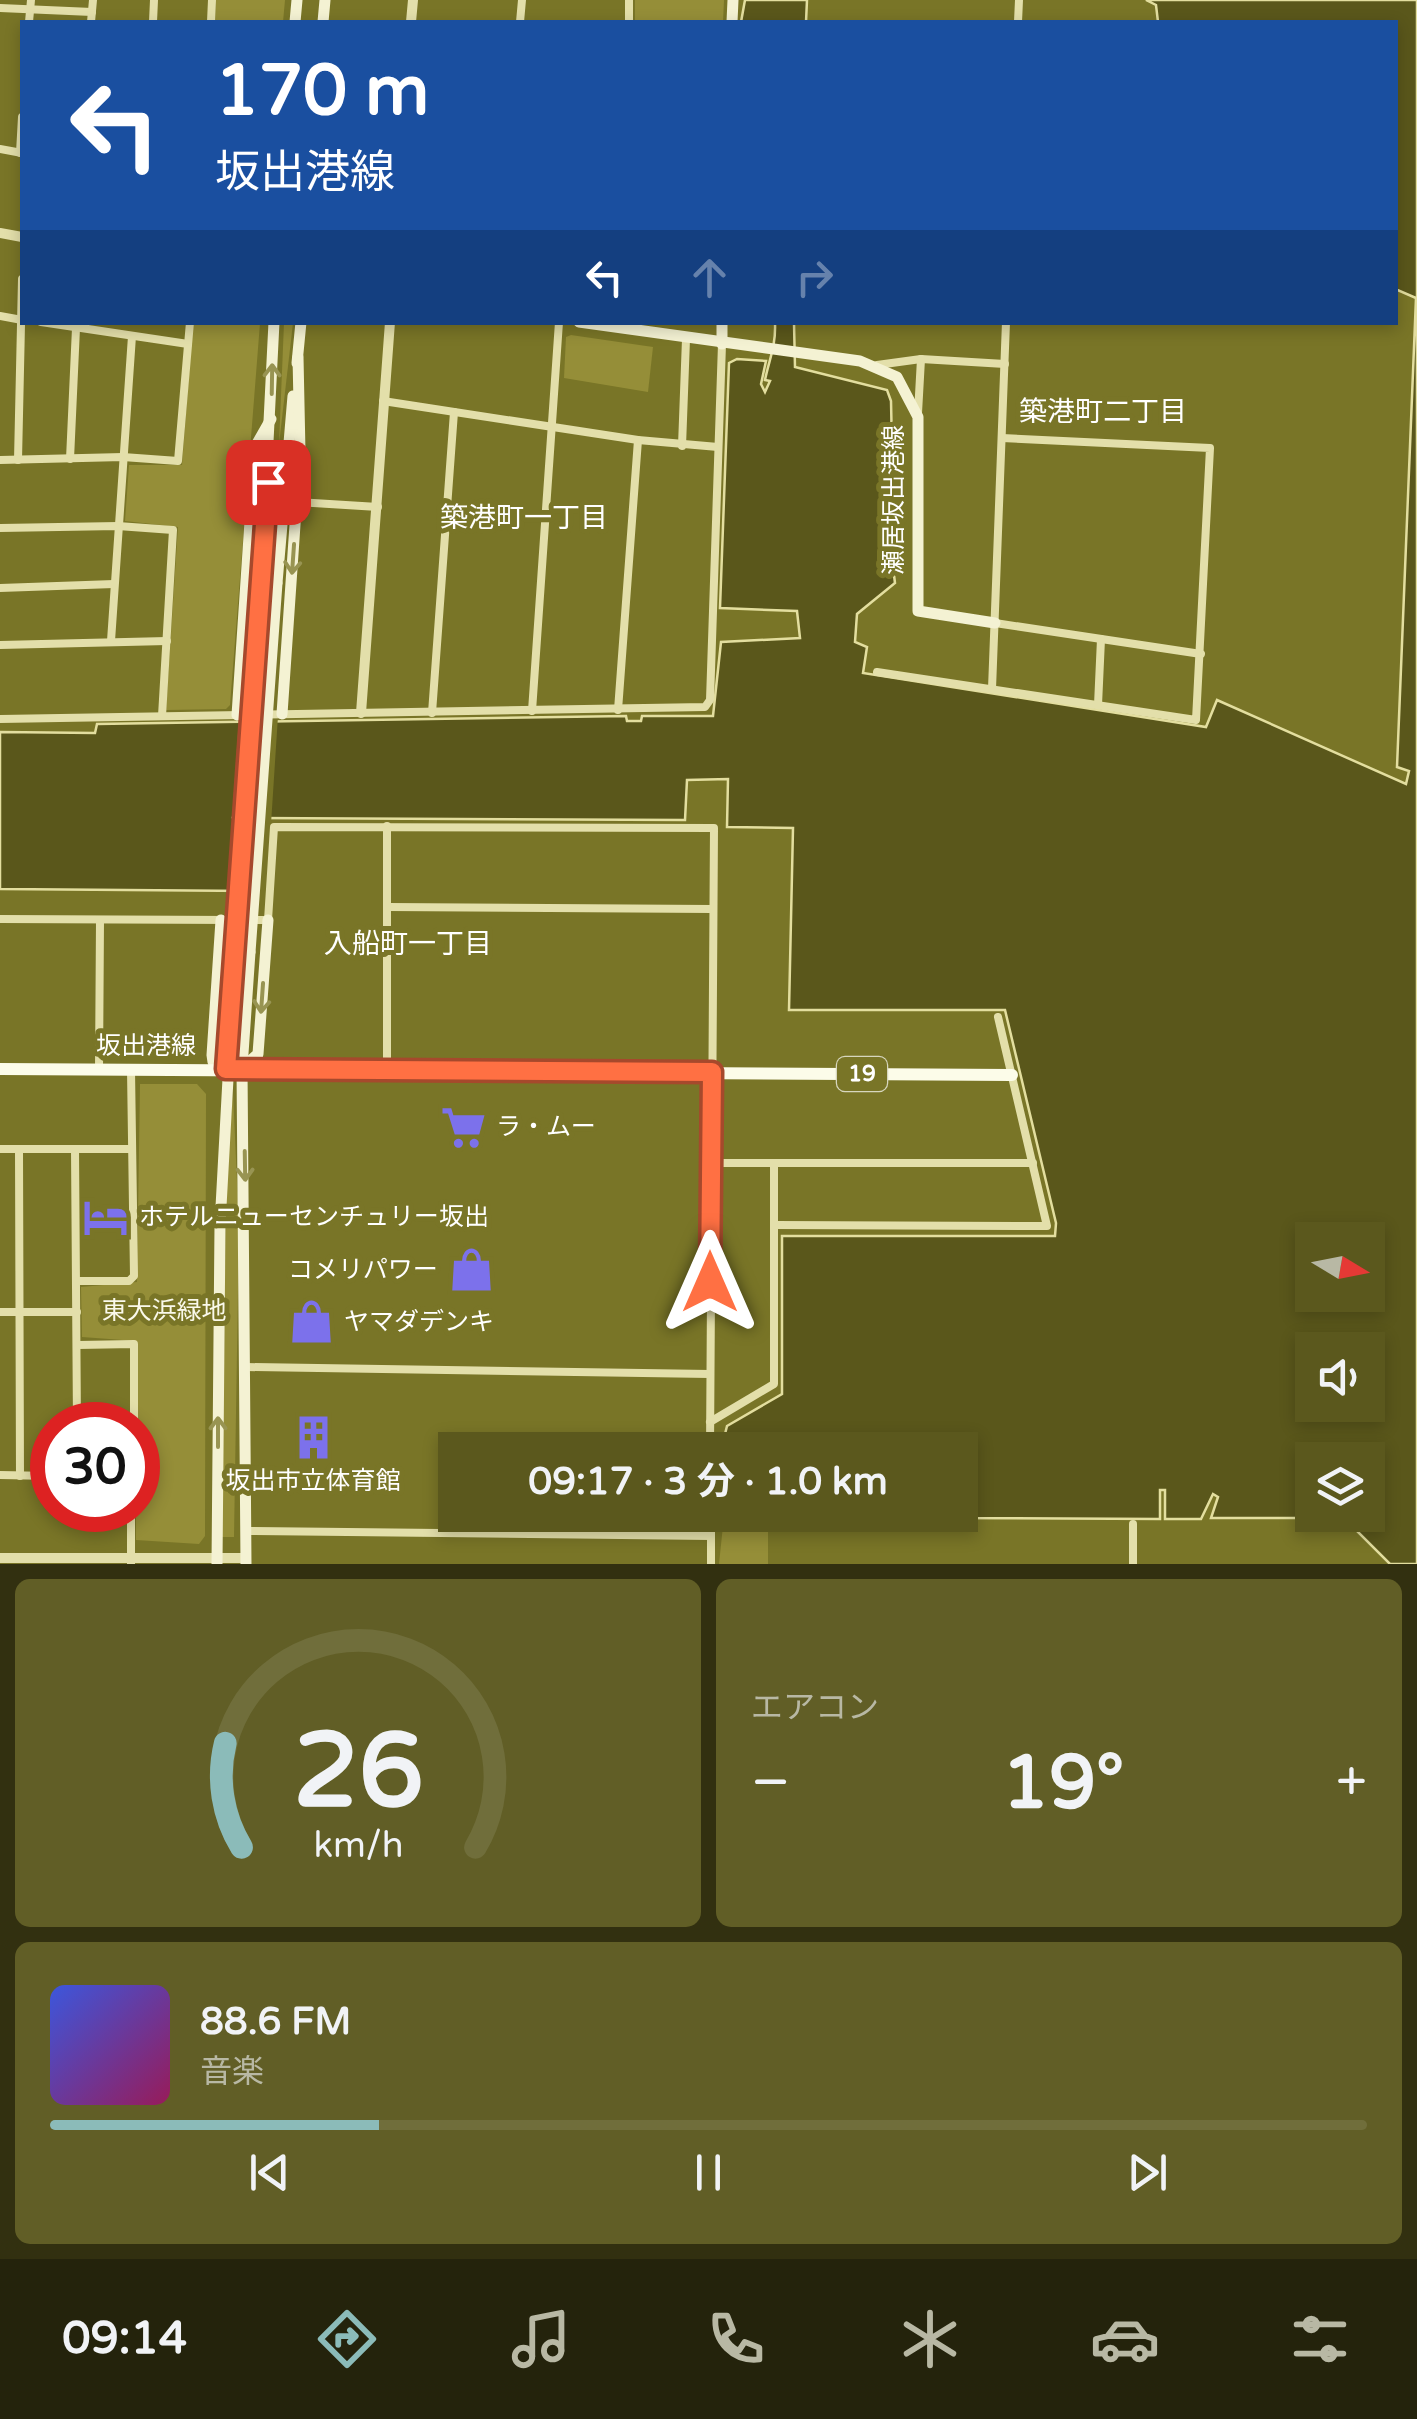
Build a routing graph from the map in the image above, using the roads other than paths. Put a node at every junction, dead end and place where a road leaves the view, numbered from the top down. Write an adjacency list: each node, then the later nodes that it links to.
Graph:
1 (93, 0): 4 (street)
2 (31, 5): 3 (street); 4 (street)
3 (0, 8)
4 (92, 12): 5 (street)
5 (91, 20)
6 (22, 325): 37 (street)
7 (58, 325): 16 (street)
8 (190, 325): 19 (street)
9 (274, 325): 28 (main road, one-way to 9)
10 (302, 325): 21 (main road)
11 (390, 325): 25 (street)
12 (559, 325): 29 (street)
13 (598, 325): 18 (main road)
14 (722, 325): 20 (main road)
15 (1006, 325): 23 (street)
16 (76, 328): 17 (street); 35 (street)
17 (132, 336): 19 (street); 34 (street)
18 (686, 339): 20 (main road); 32 (street)
19 (188, 344): 34 (street)
20 (722, 344): 24 (main road); 33 (street)
21 (298, 356): 38 (main road); 69 (main road, bridge)
22 (921, 359): 23 (street); 24 (street); 27 (street)
23 (1004, 364): 30 (street)
24 (878, 365): 27 (main road, 瀬居坂出港線)
25 (383, 401): 26 (street); 39 (street)
26 (454, 412): 29 (street); 54 (street)
27 (918, 417): 44 (main road, 瀬居坂出港線)
28 (271, 419): 58 (main road); 71 (main road, bridge)
29 (552, 427): 31 (street); 55 (street)
30 (1002, 438): 44 (street); 49 (street)
31 (638, 440): 32 (street); 53 (street)
32 (682, 446): 33 (street)
33 (718, 446): 53 (street)
34 (124, 457): 35 (street); 40 (street)
35 (70, 458): 37 (street)
36 (0, 460): 37 (street)
37 (18, 460)
38 (297, 502): 39 (street); 57 (main road, one-way to 57)
39 (378, 507): 56 (street)
40 (118, 526): 41 (street); 42 (street); 47 (street)
41 (0, 528)
42 (114, 584): 43 (street); 46 (street)
43 (0, 588)
44 (995, 623): 45 (street); 51 (street)
45 (1101, 639): 49 (street); 52 (street)
46 (111, 641): 47 (street); 48 (street)
47 (166, 641): 59 (street)
48 (0, 645)
49 (1201, 654): 52 (street)
50 (878, 672): 51 (street)
51 (992, 690): 52 (street)
52 (1098, 705)
53 (618, 710): 55 (street)
54 (432, 712): 55 (street); 56 (street)
55 (532, 712)
56 (361, 713): 57 (street)
57 (282, 714): 58 (street)
58 (236, 715): 59 (street)
59 (162, 716): 60 (street)
60 (0, 719)
61 (386, 826): 62 (street); 63 (street); 67 (street)
62 (386, 907): 63 (street); 72 (street)
63 (714, 909): 75 (street)
64 (0, 919): 65 (street)
65 (100, 920): 66 (street); 73 (street)
66 (221, 920): 67 (street); 71 (main road)
67 (268, 920): 69 (main road, one-way to 69)
68 (998, 1017): 76 (street)
69 (242, 1068): 71 (main road, 坂出港線 / 19); 72 (main road, 坂出港線 / 19); 90 (main road, one-way to 90)
70 (0, 1069): 73 (main road, 坂出港線 / 19)
71 (226, 1069): 74 (main road, 坂出港線 / 19); 106 (main road, one-way to 71)
72 (387, 1069): 75 (main road, 坂出港線 / 19)
73 (98, 1070): 74 (main road, 坂出港線 / 19)
74 (131, 1070): 79 (street)
75 (712, 1072): 76 (main road, 坂出港線 / 19); 82 (street)
76 (1012, 1075): 81 (street)
77 (0, 1149): 80 (street)
78 (75, 1149): 79 (street); 80 (street); 85 (street)
79 (130, 1149): 85 (street)
80 (19, 1150): 87 (street)
81 (1033, 1163): 83 (street); 84 (street)
82 (712, 1164): 83 (street); 91 (street)
83 (774, 1164): 84 (street)
84 (775, 1225): 94 (street)
85 (77, 1281): 88 (street)
86 (0, 1312): 87 (street)
87 (20, 1312): 88 (street); 97 (street)
88 (77, 1312): 89 (street)
89 (78, 1344): 92 (street); 93 (street)
90 (246, 1367): 91 (street); 100 (main road)
91 (710, 1374): 94 (street)
92 (78, 1402)
93 (134, 1402)
94 (710, 1422): 95 (street)
95 (710, 1432)
96 (0, 1476): 97 (street)
97 (20, 1476): 98 (street)
98 (30, 1476)
99 (1133, 1524): 109 (street)
100 (246, 1531): 103 (street); 107 (main road)
101 (131, 1532): 105 (street)
102 (710, 1532): 103 (street)
103 (710, 1536): 108 (street)
104 (0, 1558): 105 (street)
105 (131, 1561): 106 (street)
106 (217, 1561): 107 (street)
107 (246, 1561)
108 (710, 1564)
109 (1133, 1564)

